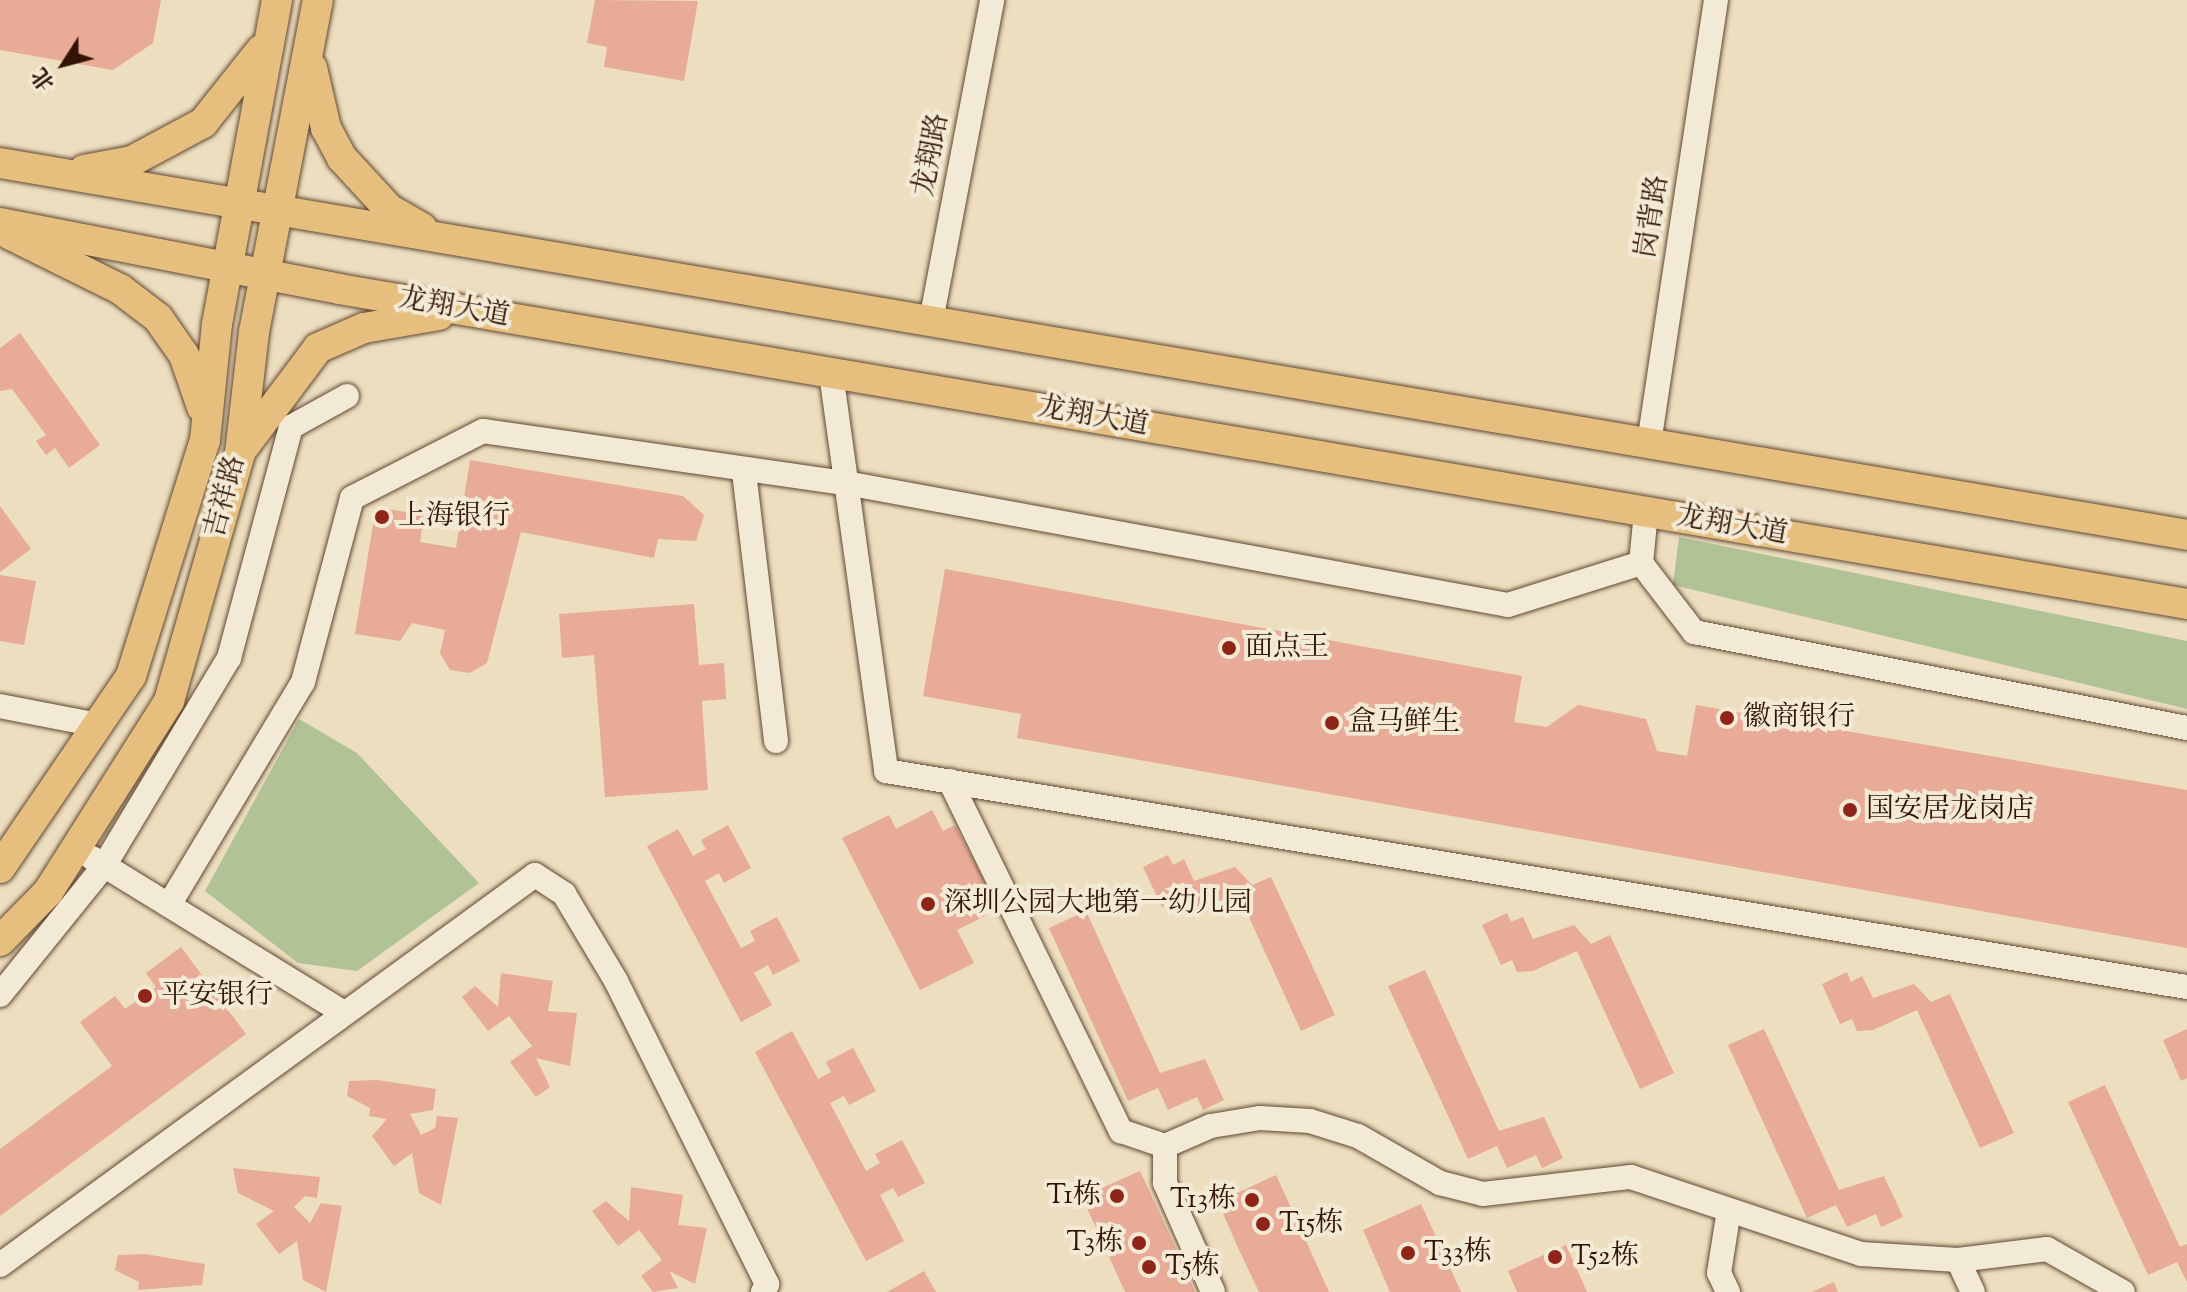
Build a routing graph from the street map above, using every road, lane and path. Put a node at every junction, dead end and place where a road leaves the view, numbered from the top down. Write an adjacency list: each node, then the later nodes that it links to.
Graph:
1 (992, 0): 15 (street, 龙翔路)
2 (1716, 0): 19 (street, 岗背路)
3 (275, 13): 6 (main road); 7 (main road, 吉祥路)
4 (316, 13): 8 (main road, 吉祥路); 11 (main road)
5 (0, 163): 6 (main road)
6 (54, 172): 7 (main road)
7 (239, 204): 8 (main road); 12 (main road, 吉祥路)
8 (277, 210): 11 (main road); 13 (main road, 吉祥路)
9 (0, 223): 12 (main road, 龙翔大道)
10 (0, 229): 18 (main road)
11 (486, 246): 15 (main road)
12 (228, 265): 13 (main road, 龙翔大道); 18 (main road, 吉祥路)
13 (265, 273): 14 (main road, 龙翔大道); 20 (main road, 吉祥路)
14 (473, 312): 16 (main road, 龙翔大道); 20 (main road)
15 (931, 321): 19 (main road)
16 (831, 373): 22 (street); 23 (main road, 龙翔大道)
17 (347, 396): 33 (street)
18 (205, 440): 28 (main road, 吉祥路)
19 (1649, 443): 24 (main road)
20 (240, 453): 32 (main road, 吉祥路)
21 (744, 472): 22 (street); 30 (street); 35 (street)
22 (846, 483): 25 (street); 31 (street)
23 (1646, 512): 25 (street); 26 (main road, 龙翔大道)
24 (2187, 535)
25 (1641, 563): 29 (street)
26 (2187, 604)
27 (0, 706): 28 (street)
28 (98, 725): 34 (main road, 吉祥路)
29 (2187, 728)
30 (776, 741)
31 (950, 781): 37 (street); 40 (street)
32 (76, 848): 33 (street); 36 (main road, 吉祥路)
33 (104, 866): 35 (street); 38 (street)
34 (0, 868)
35 (169, 905): 39 (street)
36 (0, 941)
37 (2187, 987)
38 (0, 995)
39 (342, 1012): 43 (street); 44 (street)
40 (1165, 1146): 41 (street); 45 (street)
41 (1728, 1216): 42 (street); 46 (street)
42 (1958, 1260): 47 (street); 48 (street)
43 (0, 1265)
44 (763, 1292)
45 (1213, 1292)
46 (1728, 1292)
47 (1973, 1292)
48 (2123, 1292)

